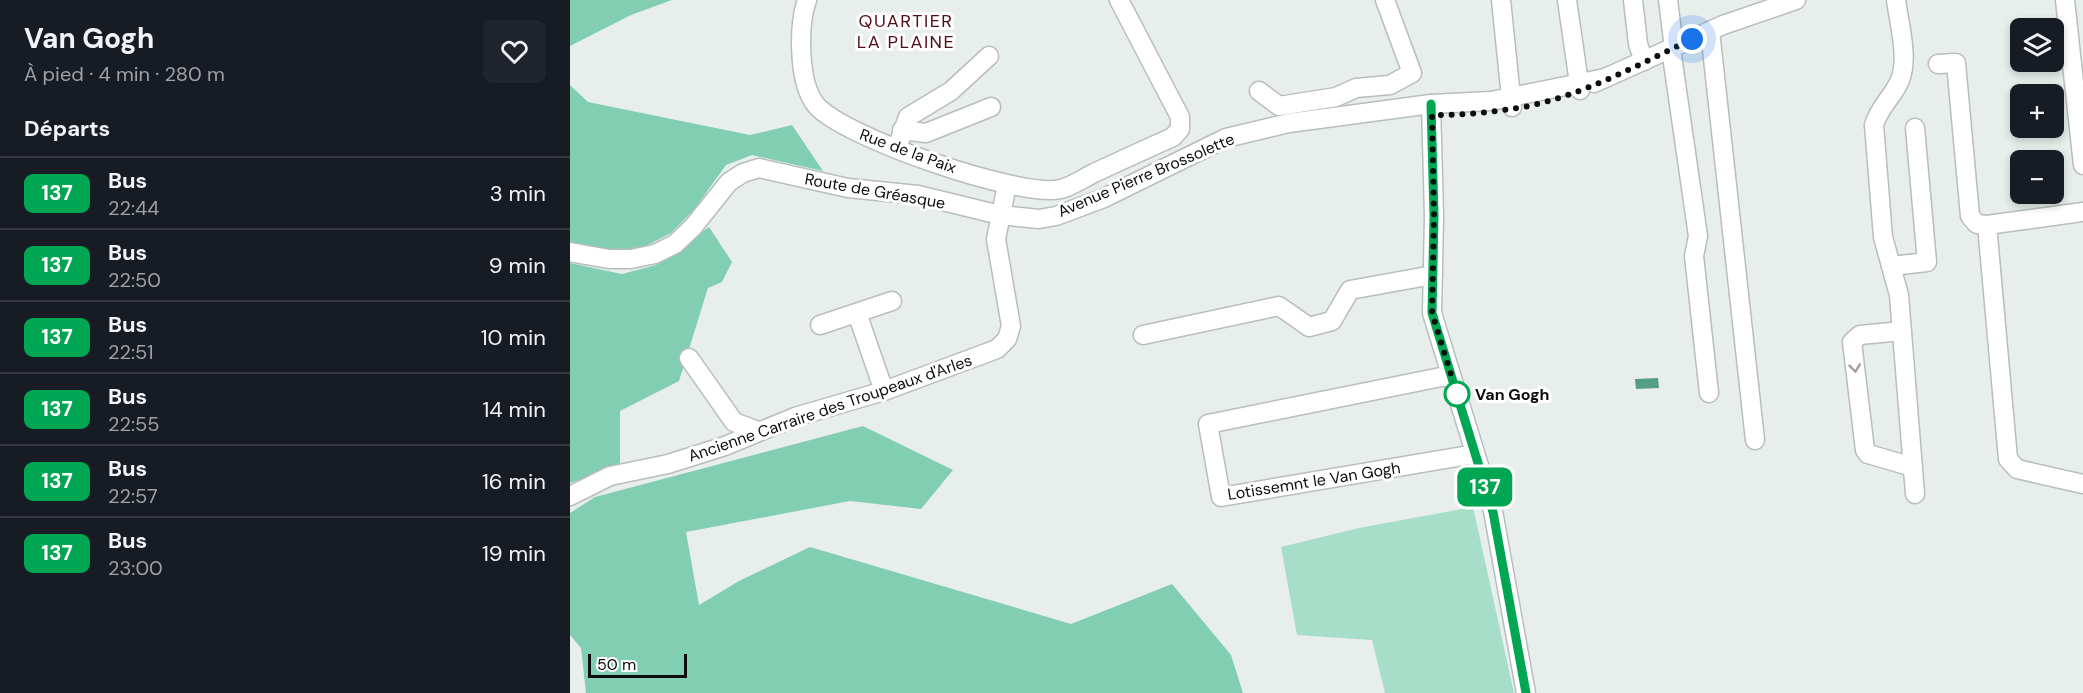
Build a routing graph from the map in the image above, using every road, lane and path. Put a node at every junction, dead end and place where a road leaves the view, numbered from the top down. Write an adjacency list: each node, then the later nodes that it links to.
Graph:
1 (807, 0): 25 (street, Rue de la Paix)
2 (1119, 0): 27 (street, Rue de la Paix)
3 (1385, 0): 18 (street)
4 (1501, 0): 15 (street)
5 (1567, 0): 17 (street)
6 (1633, 0): 14 (street)
7 (1668, 0): 12 (street)
8 (1796, 0): 11 (street, Avenue Pierre Brossolette)
9 (1896, 0): 32 (street)
10 (2066, 0): 26 (street)
11 (1710, 31): 12 (street, Avenue Pierre Brossolette); 44 (street)
12 (1673, 48): 14 (street, Avenue Pierre Brossolette); 42 (street)
13 (989, 56): 24 (street)
14 (1644, 61): 17 (street, Avenue Pierre Brossolette)
15 (1508, 62): 19 (street); 20 (street)
16 (1938, 64): 30 (street)
17 (1579, 87): 20 (street, Avenue Pierre Brossolette)
18 (1259, 91)
19 (1468, 102): 20 (street, Avenue Pierre Brossolette); 22 (street, Avenue Pierre Brossolette)
20 (1512, 103): 22 (street, Avenue Pierre Brossolette)
21 (991, 107): 24 (street)
22 (1432, 110): 29 (street, Avenue Pierre Brossolette); 33 (street)
23 (1915, 128): 32 (street)
24 (902, 130): 25 (street)
25 (897, 148): 27 (street, Rue de la Paix)
26 (2083, 165)
27 (1007, 185): 29 (street, Ancienne Carraire des Troupeaux d'Arles)
28 (2083, 212): 30 (street)
29 (1000, 214): 31 (street, Route de Gréasque); 41 (street, Ancienne Carraire des Troupeaux d'Arles)
30 (1988, 225): 47 (street)
31 (570, 252)
32 (1891, 266): 37 (street)
33 (1433, 275): 38 (street); 40 (street)
34 (892, 301): 35 (street)
35 (857, 313): 36 (street); 41 (street)
36 (820, 325)
37 (1902, 331): 46 (street); 46 (street, one-way to 46)
38 (1143, 335)
39 (689, 358): 43 (street)
40 (1451, 375): 45 (street); 45 (street, Lotissemnt le Van Gogh)
41 (884, 391): 43 (street, Ancienne Carraire des Troupeaux d'Arles)
42 (1709, 393)
43 (758, 431): 49 (street, Ancienne Carraire des Troupeaux d'Arles)
44 (1755, 440)
45 (1475, 453): 50 (street)
46 (1913, 467): 48 (street)
47 (2083, 484)
48 (1915, 494)
49 (570, 496)
50 (1526, 693)

